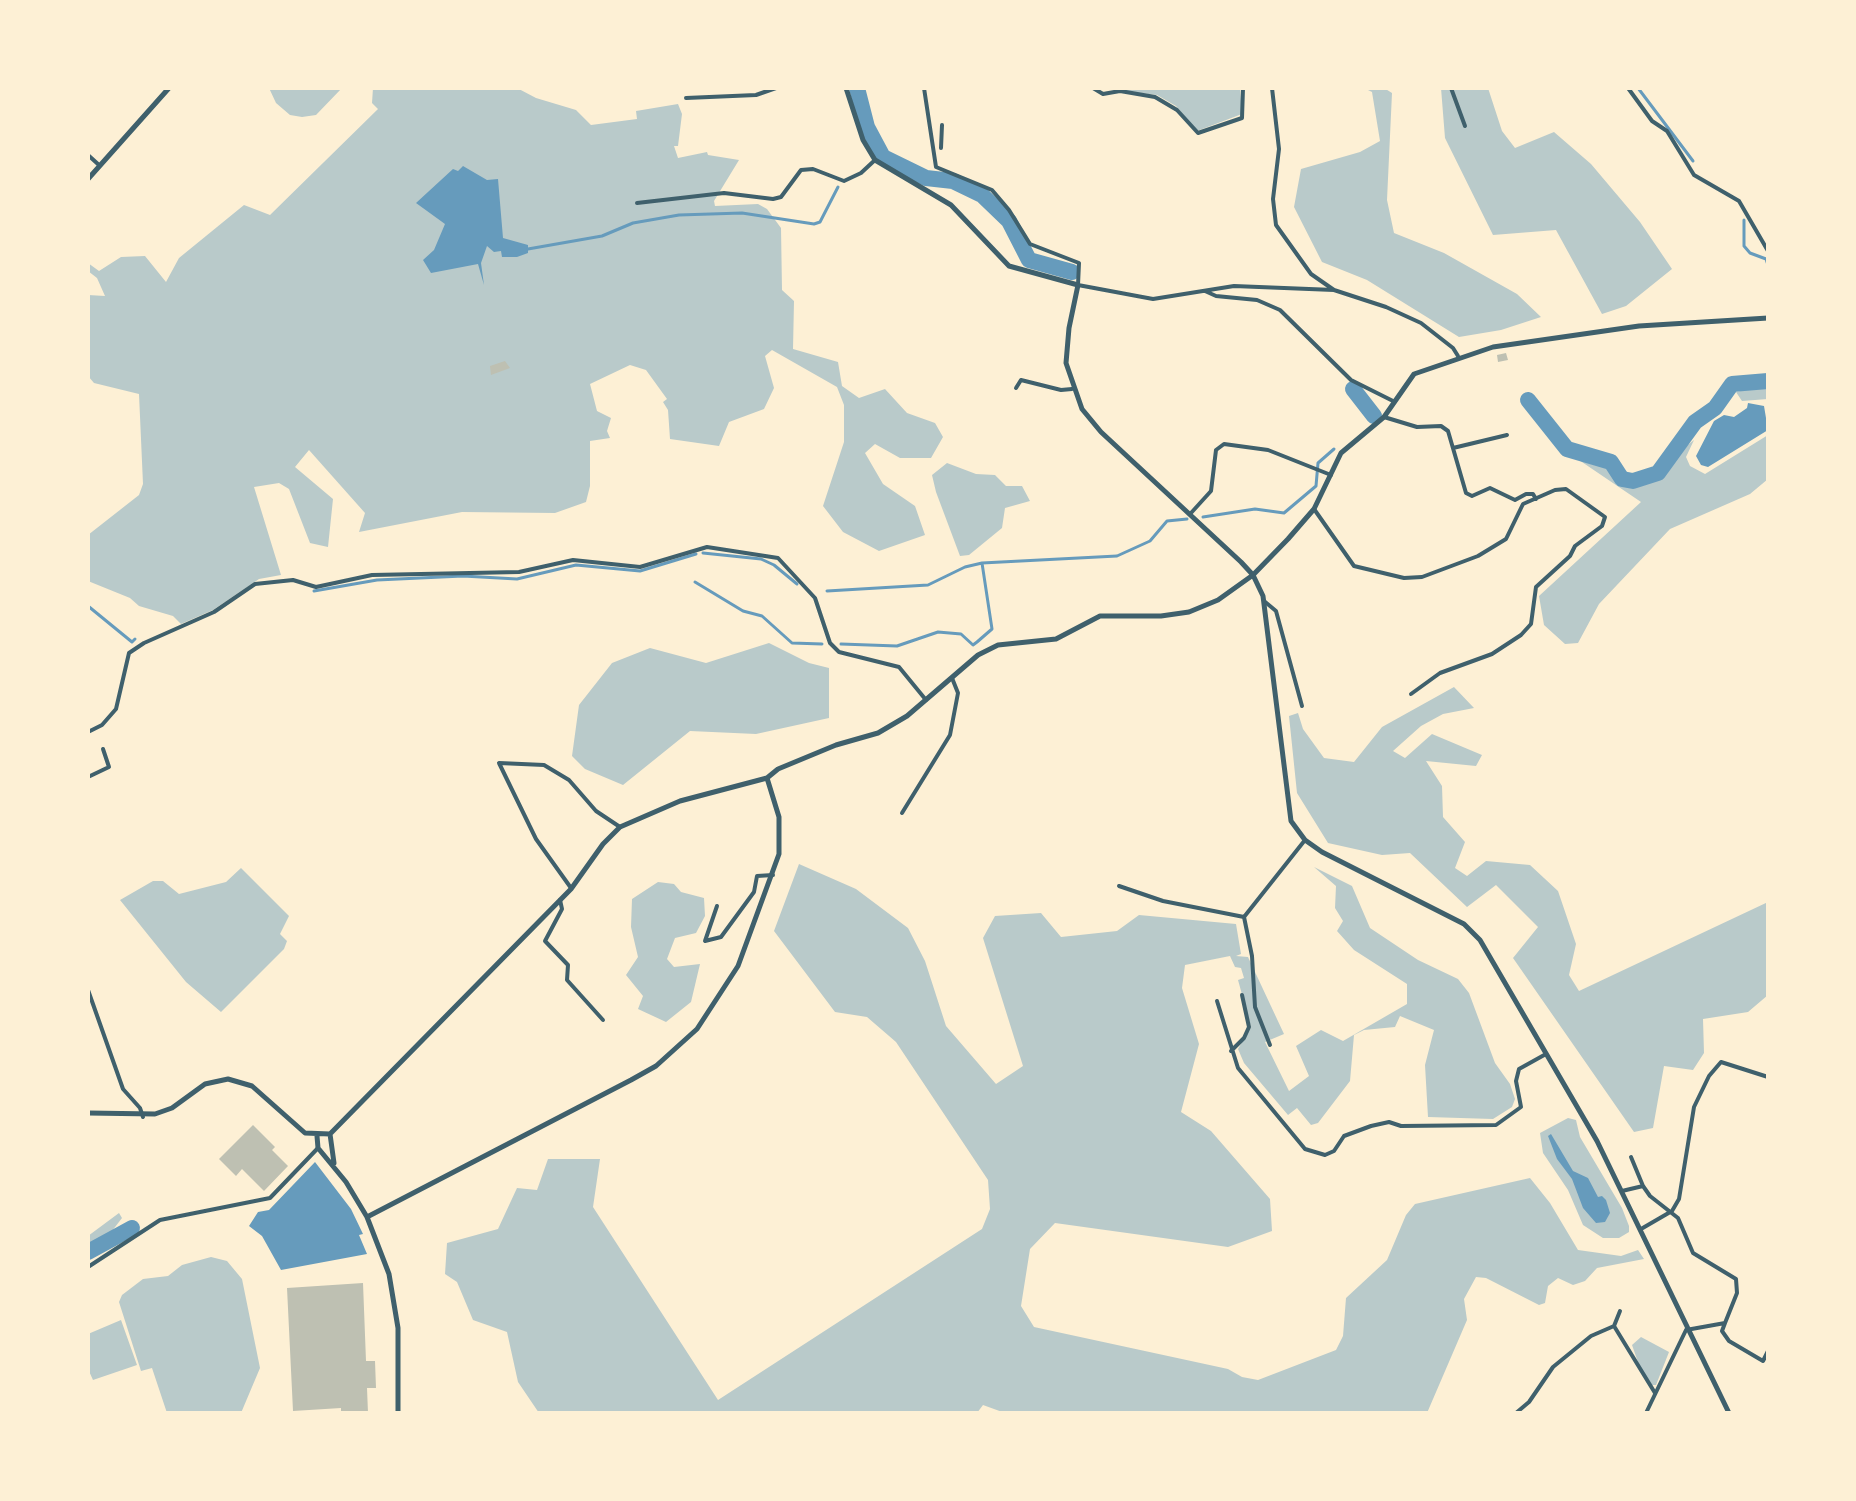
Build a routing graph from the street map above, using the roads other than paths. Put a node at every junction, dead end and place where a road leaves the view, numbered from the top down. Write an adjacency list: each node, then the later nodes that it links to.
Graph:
1 (169, 88): 16 (street)
2 (776, 88): 10 (street)
3 (846, 88): 15 (street)
4 (924, 88): 20 (street)
5 (1093, 88): 6 (street)
6 (1243, 88)
7 (1272, 88): 21 (street)
8 (1451, 88): 12 (street)
9 (1628, 88): 19 (street)
10 (686, 98)
11 (942, 125): 13 (street)
12 (1465, 126)
13 (941, 148)
14 (88, 155): 16 (street)
15 (875, 160): 18 (street); 20 (street)
16 (99, 165): 17 (street)
17 (88, 179)
18 (637, 203)
19 (1768, 251)
20 (1078, 285): 22 (street); 26 (street)
21 (1334, 290): 22 (street); 24 (street)
22 (1205, 291): 27 (street)
23 (1768, 318): 24 (street)
24 (1458, 356): 27 (street)
25 (1016, 388): 26 (street)
26 (1072, 389): 34 (street)
27 (1393, 401): 28 (street)
28 (1384, 417): 30 (street); 31 (street)
29 (1507, 435): 30 (street)
30 (1453, 448): 32 (street)
31 (1331, 475): 33 (street); 34 (street)
32 (1536, 499): 33 (street); 38 (street)
33 (1314, 509): 35 (street)
34 (1191, 513): 35 (street)
35 (1253, 575): 36 (street); 37 (street)
36 (1264, 601): 40 (street); 47 (street)
37 (952, 678): 39 (street); 45 (street)
38 (1411, 694)
39 (926, 700): 41 (street); 44 (street)
40 (1302, 706)
41 (88, 732)
42 (103, 749): 43 (street)
43 (88, 777)
44 (767, 778): 46 (street); 48 (street)
45 (902, 813)
46 (620, 827): 50 (street); 50 (street)
47 (1305, 840): 53 (street); 60 (street)
48 (773, 875): 52 (street); 72 (street)
49 (1119, 886): 53 (street)
50 (571, 889): 51 (street)
51 (560, 900): 57 (street); 64 (street)
52 (717, 906)
53 (1244, 917): 58 (street)
54 (88, 990): 63 (street)
55 (1242, 995): 59 (street)
56 (1217, 1001): 59 (street)
57 (603, 1020)
58 (1270, 1045)
59 (1231, 1051): 60 (street)
60 (1548, 1053): 70 (street)
61 (1768, 1077): 71 (street)
62 (88, 1113): 63 (street)
63 (143, 1117): 65 (street)
64 (330, 1134): 65 (street); 68 (street)
65 (317, 1136): 66 (street)
66 (318, 1148): 68 (street); 74 (street)
67 (1631, 1157): 69 (street)
68 (335, 1167): 72 (street)
69 (1643, 1186): 70 (street); 71 (street)
70 (1622, 1191): 73 (street)
71 (1672, 1211): 73 (street); 76 (street)
72 (367, 1217): 82 (street)
73 (1640, 1229): 78 (street)
74 (88, 1267)
75 (1620, 1311): 77 (street)
76 (1725, 1323): 78 (street); 80 (street)
77 (1614, 1326): 81 (street); 83 (street)
78 (1686, 1330): 81 (street); 85 (street)
79 (1768, 1351): 80 (street)
80 (1765, 1362)
81 (1655, 1393): 84 (street)
82 (398, 1413)
83 (1516, 1413)
84 (1646, 1413)
85 (1729, 1413)

